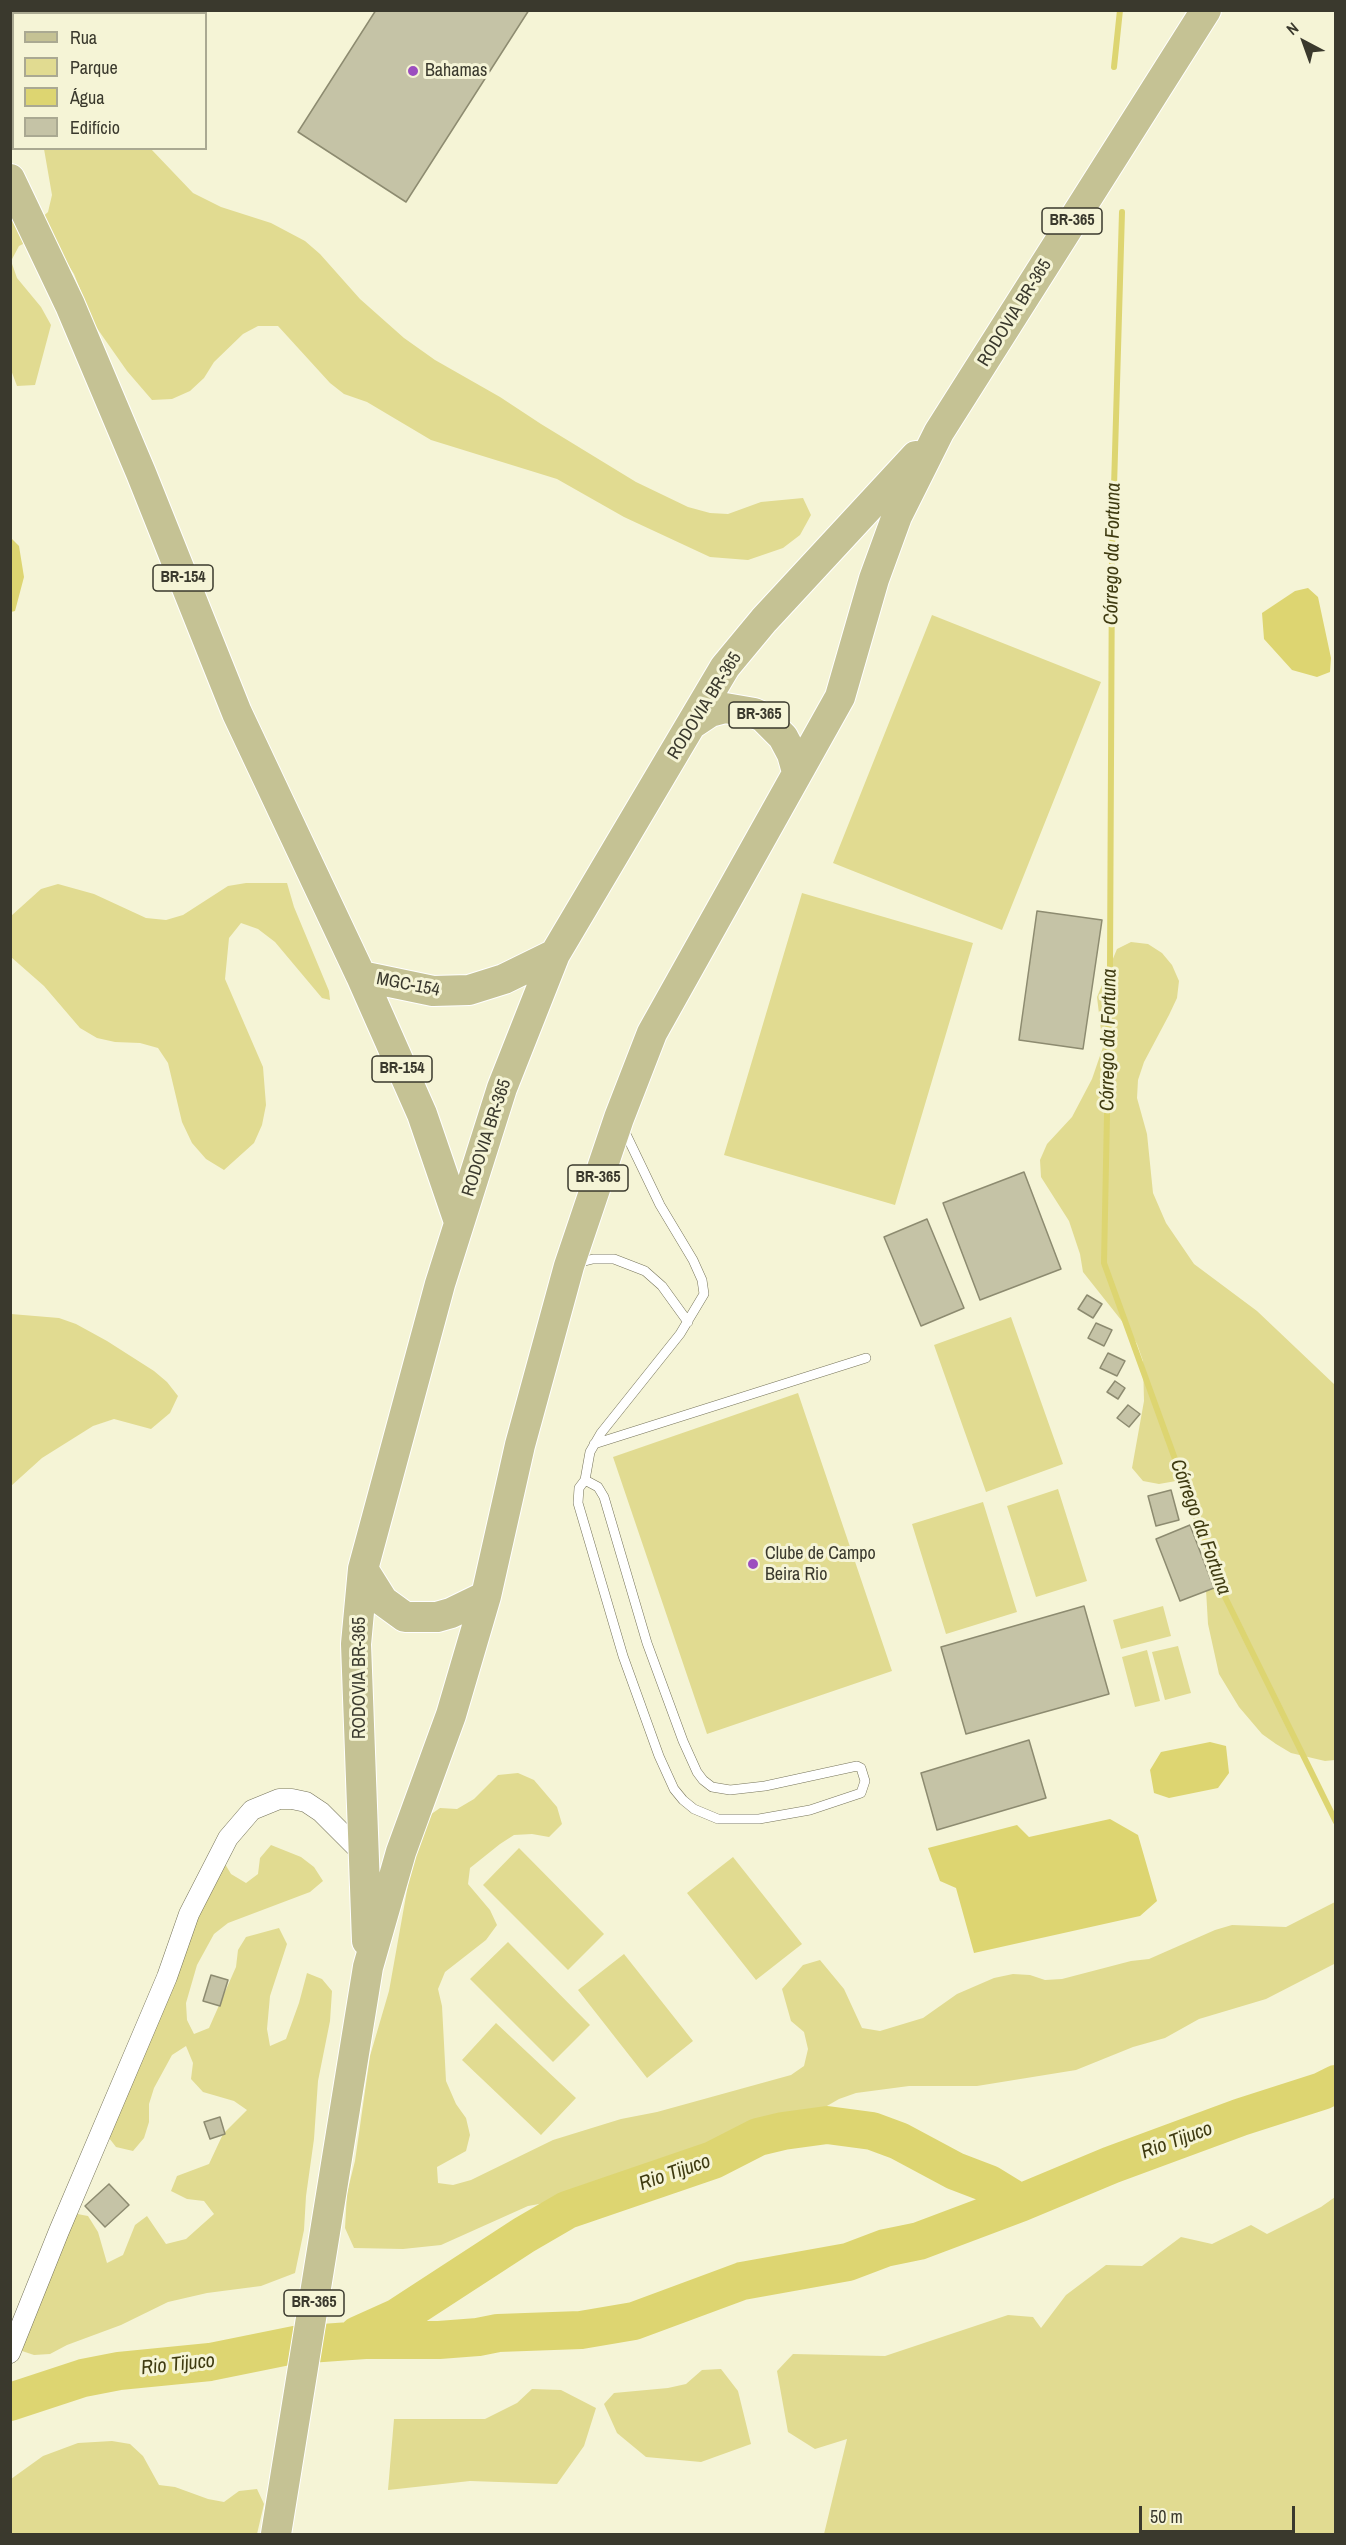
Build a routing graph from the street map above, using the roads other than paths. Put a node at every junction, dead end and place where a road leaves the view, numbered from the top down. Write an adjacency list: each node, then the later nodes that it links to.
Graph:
1 (1206, 10): 3 (main road, RODOVIA BR-365 / BR-365)
2 (10, 178): 7 (main road, BR-154)
3 (939, 432): 4 (main road, RODOVIA BR-365 / BR-365); 5 (main road, RODOVIA BR-365 / BR-365)
4 (692, 724): 5 (main road, BR-365); 6 (main road, RODOVIA BR-365 / BR-365)
5 (797, 772): 8 (main road, RODOVIA BR-365 / BR-365)
6 (555, 954): 7 (main road, MGC-154); 9 (main road, RODOVIA BR-365 / BR-365)
7 (361, 976): 9 (main road, BR-154)
8 (619, 1118): 10 (main road, RODOVIA BR-365 / BR-365); 11 (lane)
9 (459, 1222): 15 (main road, RODOVIA BR-365 / BR-365)
10 (569, 1266): 11 (lane); 16 (main road, RODOVIA BR-365 / BR-365)
11 (688, 1322): 13 (lane)
12 (866, 1358): 13 (lane)
13 (594, 1444): 14 (lane)
14 (585, 1480): 14 (lane)
15 (363, 1569): 16 (main road); 17 (main road, RODOVIA BR-365 / BR-365)
16 (486, 1596): 18 (main road, RODOVIA BR-365 / BR-365)
17 (363, 1854): 18 (main road, RODOVIA BR-365 / BR-365); 19 (street)
18 (368, 1967): 20 (main road, RODOVIA BR-365 / BR-365)
19 (10, 2353)
20 (276, 2535)

